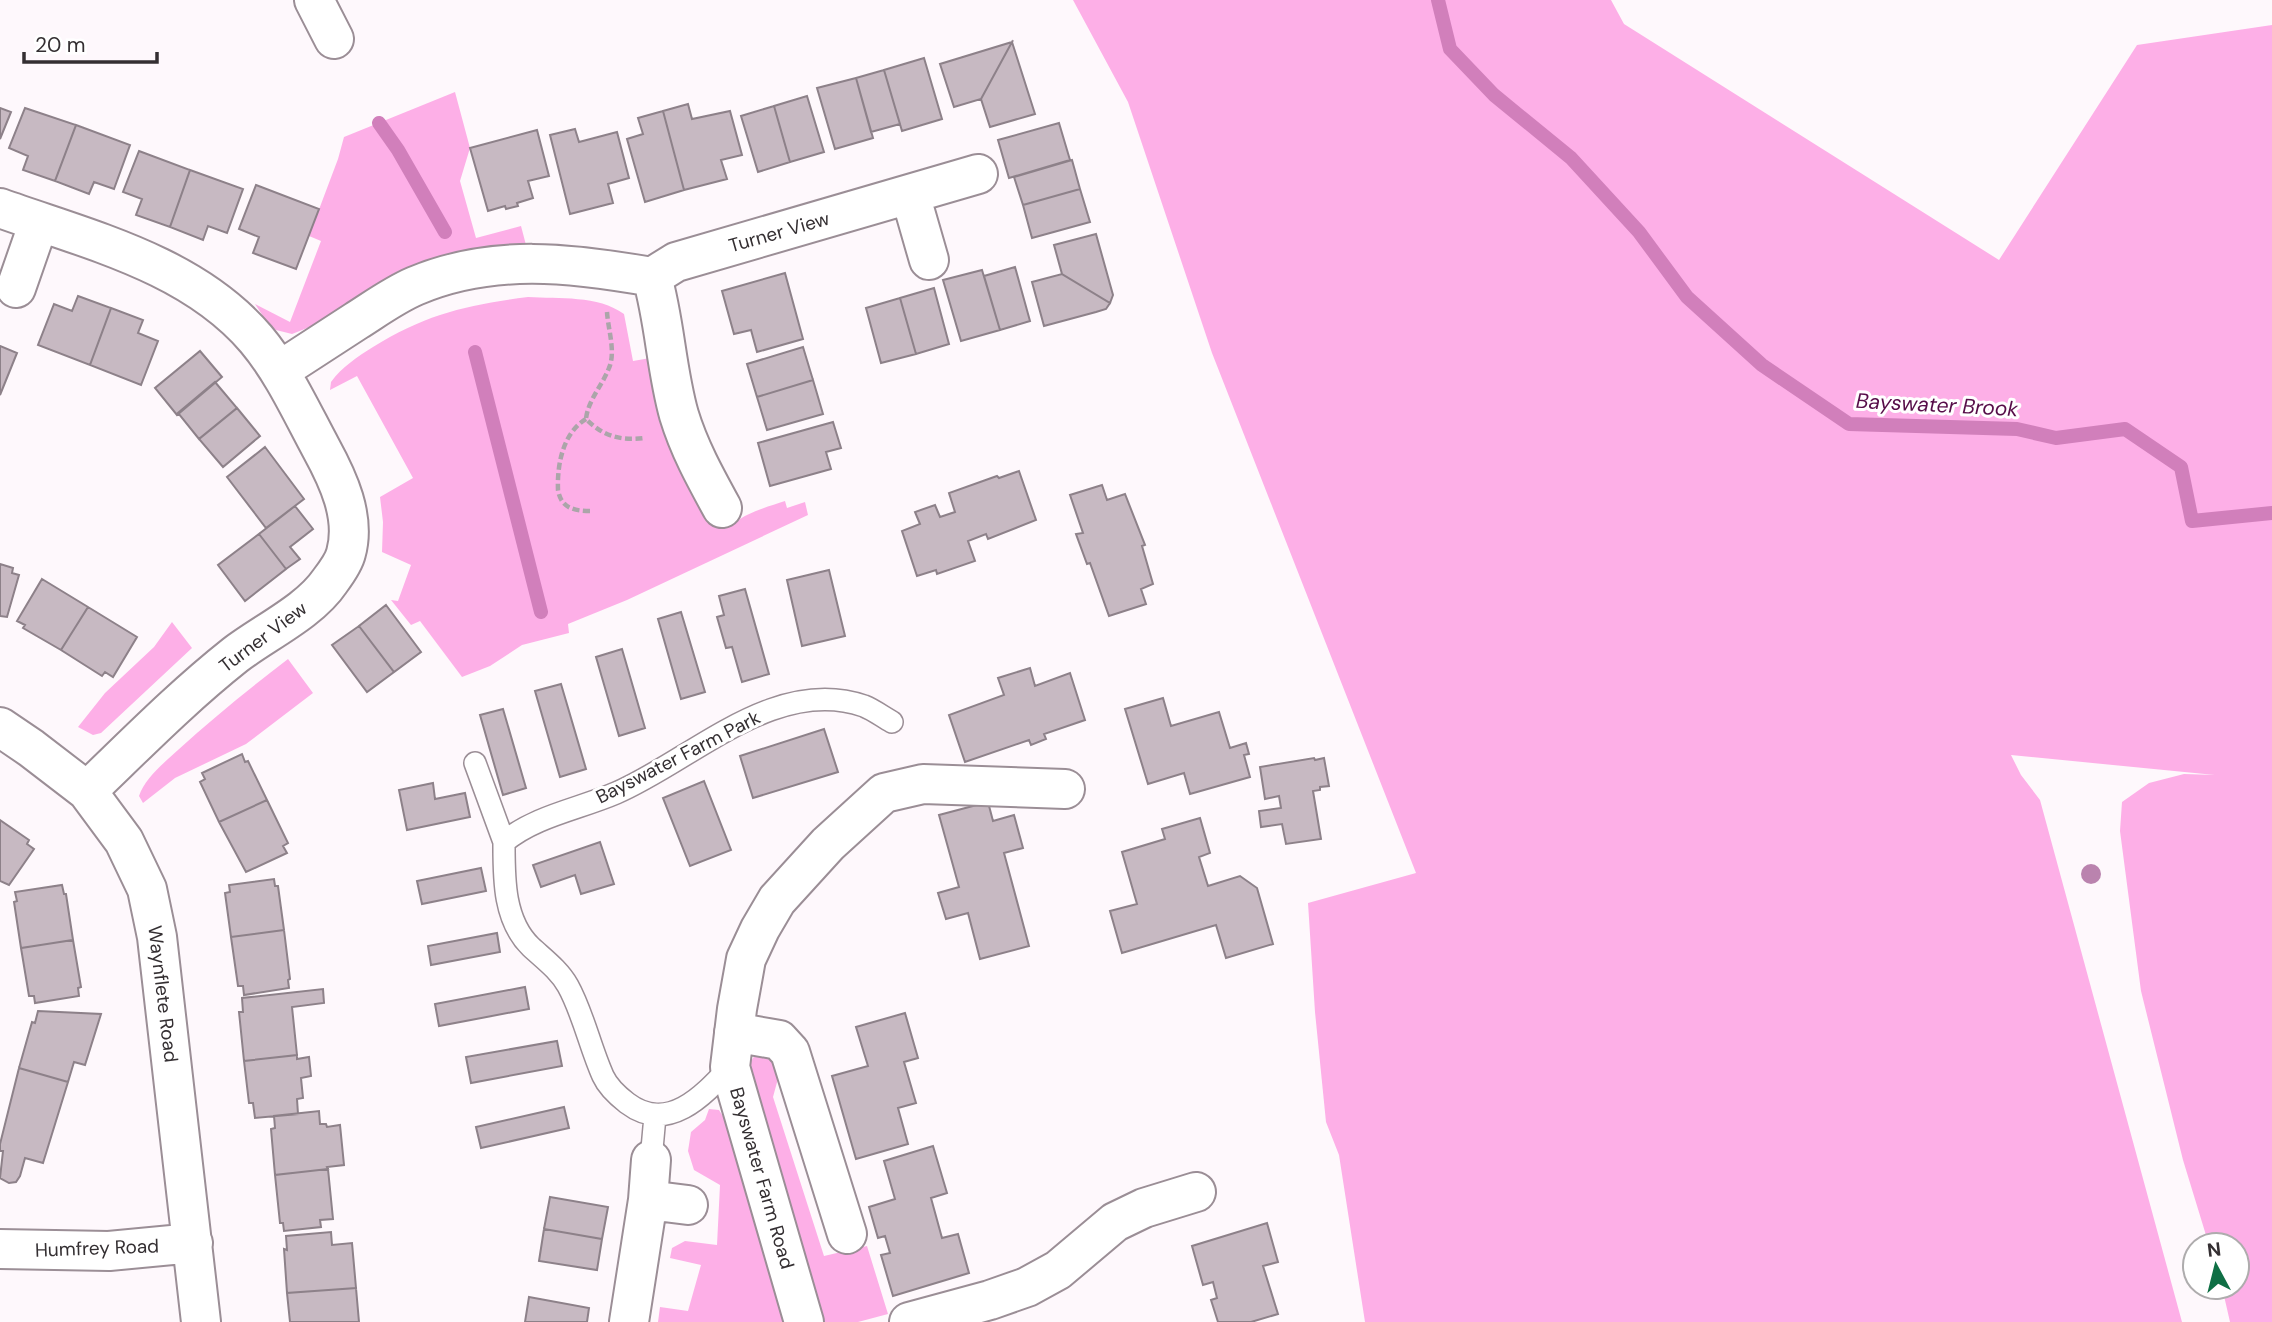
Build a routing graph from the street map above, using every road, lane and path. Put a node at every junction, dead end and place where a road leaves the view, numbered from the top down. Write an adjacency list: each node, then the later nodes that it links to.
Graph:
1 (314, 0): 2 (street)
2 (334, 39)
3 (978, 174): 4 (street, Turner View)
4 (910, 194): 7 (street); 9 (street, Turner View)
5 (0, 208): 6 (street, Turner View)
6 (39, 222): 10 (street); 11 (street, Turner View)
7 (929, 260)
8 (609, 270): 9 (street); 11 (street); 12 (path)
9 (652, 277): 13 (street)
10 (16, 288)
11 (279, 371): 20 (street, Turner View)
12 (586, 419): 13 (path); 15 (path)
13 (683, 426): 14 (street)
14 (722, 508)
15 (590, 511)
16 (892, 722): 21 (lane, Bayswater Farm Park)
17 (0, 727): 20 (street, Waynflete Road)
18 (475, 762): 21 (lane)
19 (1065, 789): 22 (street, Bayswater Farm Road)
20 (86, 791): 29 (street, Waynflete Road)
21 (504, 842): 23 (lane)
22 (732, 1049): 23 (lane); 28 (street); 33 (street, Bayswater Farm Road)
23 (655, 1116): 24 (lane)
24 (651, 1160): 26 (street)
25 (1196, 1192): 34 (street)
26 (648, 1200): 27 (street); 32 (street)
27 (688, 1205)
28 (847, 1234)
29 (193, 1243): 30 (street, Humfrey Road); 31 (street, Waynflete Road)
30 (0, 1249)
31 (201, 1322)
32 (629, 1322)
33 (804, 1322)
34 (909, 1322)

